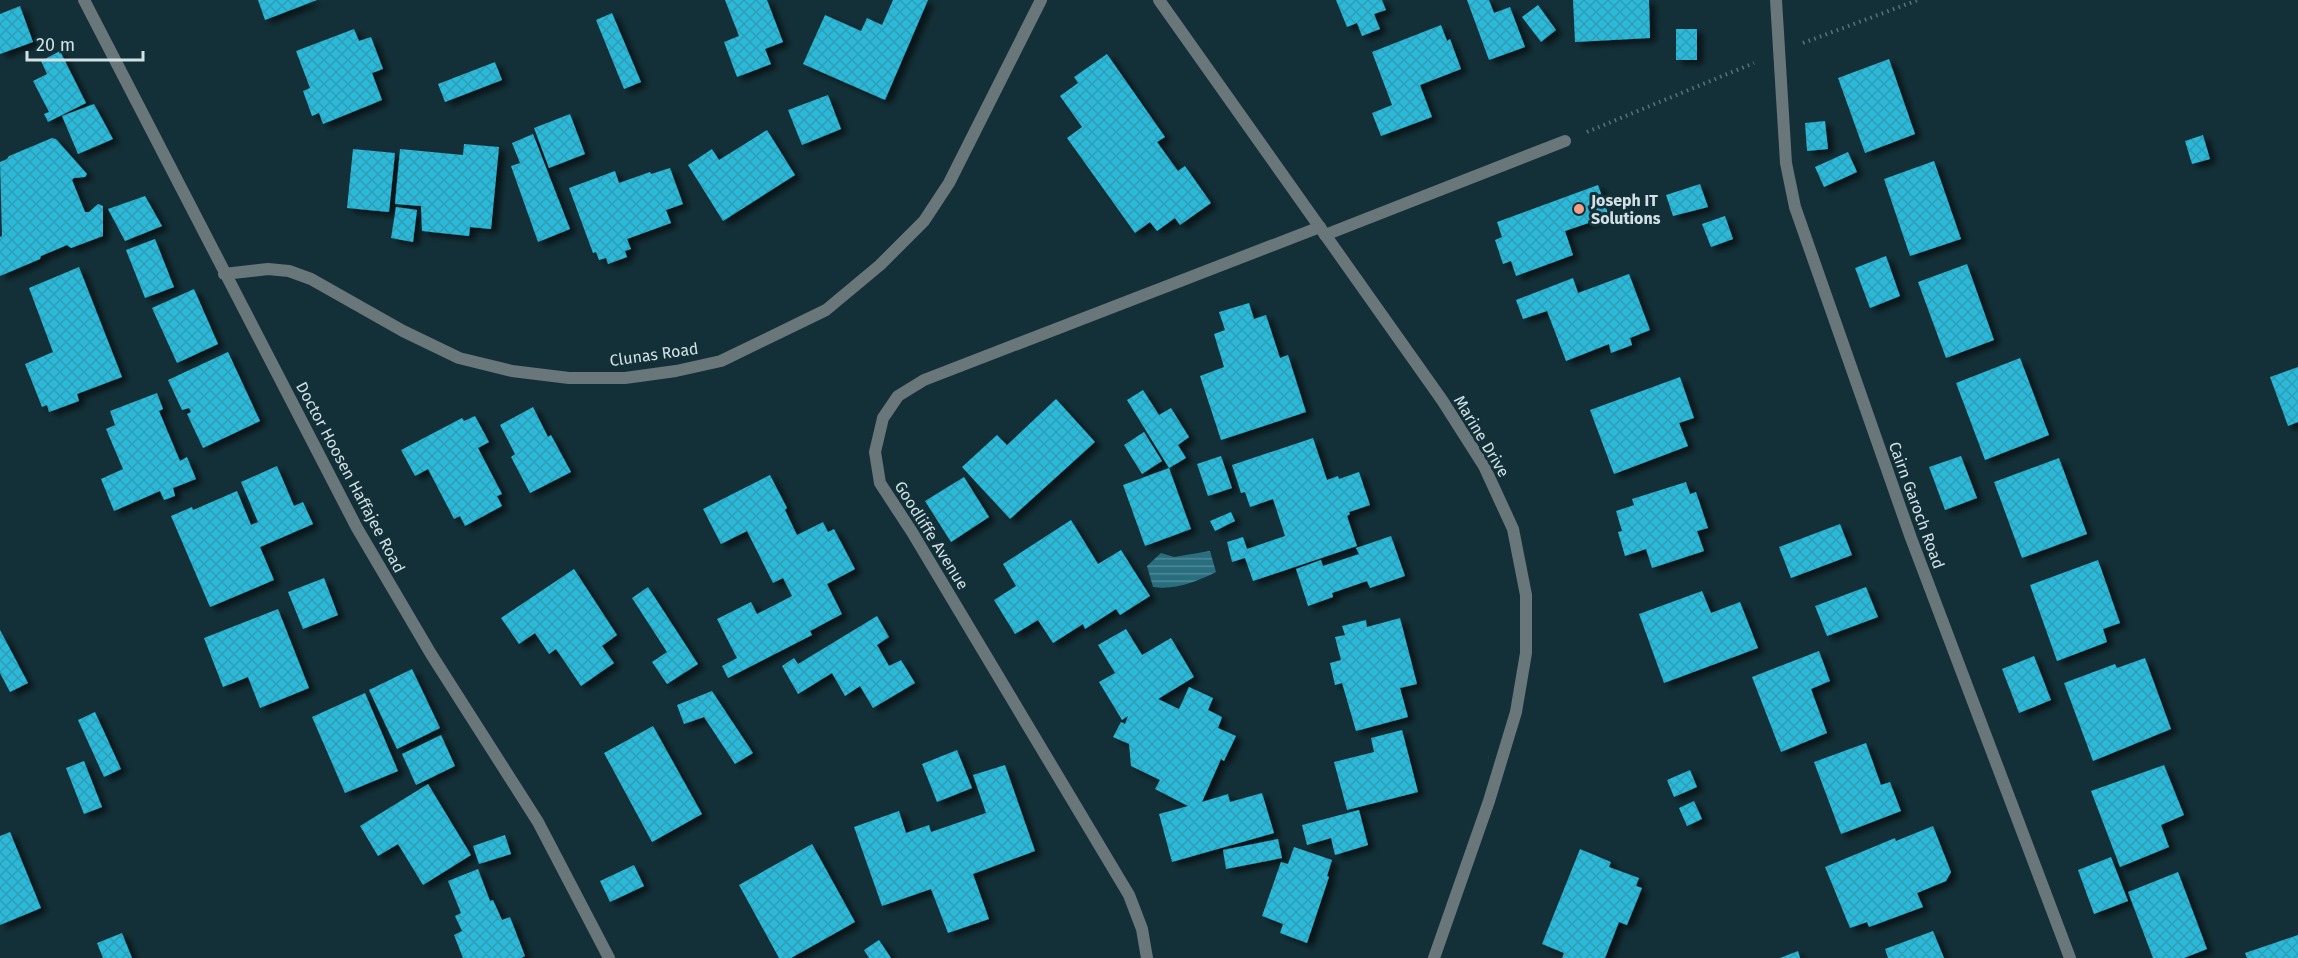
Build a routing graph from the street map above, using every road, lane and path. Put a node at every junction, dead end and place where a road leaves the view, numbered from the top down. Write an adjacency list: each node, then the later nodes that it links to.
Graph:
1 (84, 0): 9 (street, Doctor Hoosen Haffajee Road)
2 (1041, 0): 9 (street, Clunas Road)
3 (1159, 0): 8 (street, Marine Drive)
4 (1776, 0): 6 (street, Cairn Garoch Road)
5 (1917, 0): 6 (path)
6 (1780, 52): 7 (path); 13 (street, Cairn Garoch Road)
7 (1565, 141): 8 (street, Goodliffe Avenue)
8 (1323, 231): 11 (street, Goodliffe Avenue); 12 (street, Marine Drive)
9 (224, 274): 10 (street, Doctor Hoosen Haffajee Road)
10 (609, 958)
11 (1147, 958)
12 (1434, 958)
13 (2070, 958)

